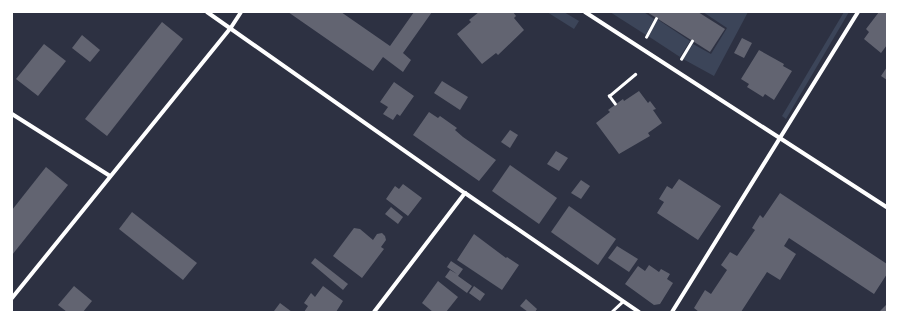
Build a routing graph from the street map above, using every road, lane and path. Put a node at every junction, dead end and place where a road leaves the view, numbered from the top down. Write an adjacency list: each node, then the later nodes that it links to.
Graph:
1 (207, 12): 6 (street)
2 (241, 12): 6 (street)
3 (585, 12): 13 (street)
4 (858, 12): 13 (street)
5 (656, 18): 7 (path)
6 (230, 28): 14 (street); 15 (street)
7 (646, 37)
8 (692, 41): 9 (path)
9 (680, 59)
10 (635, 74): 11 (path)
11 (615, 104)
12 (12, 114): 14 (street)
13 (780, 138): 16 (street); 22 (street)
14 (110, 176): 17 (street)
15 (465, 193): 18 (street); 19 (street)
16 (887, 207)
17 (12, 298)
18 (623, 301): 20 (lane); 21 (street)
19 (374, 312)
20 (611, 312)
21 (638, 312)
22 (672, 312)

